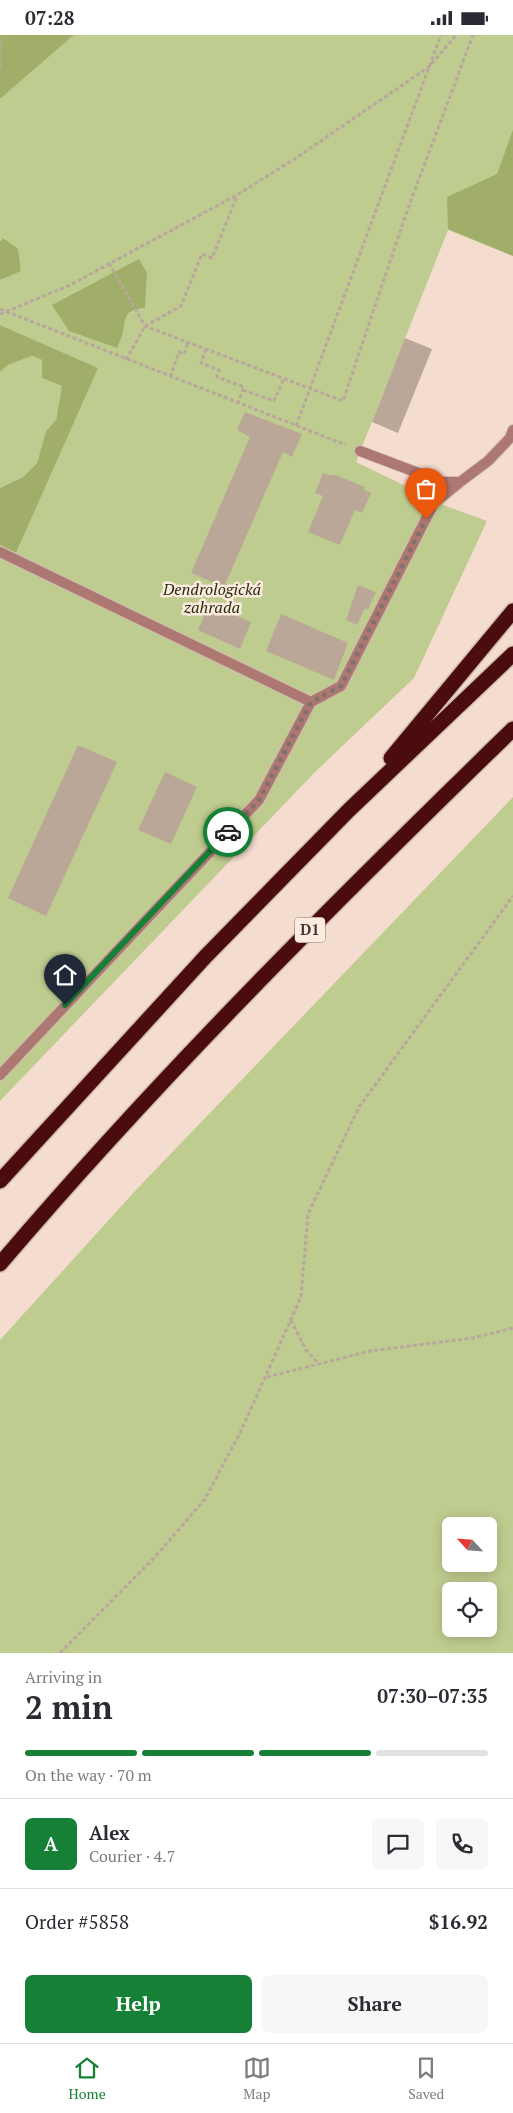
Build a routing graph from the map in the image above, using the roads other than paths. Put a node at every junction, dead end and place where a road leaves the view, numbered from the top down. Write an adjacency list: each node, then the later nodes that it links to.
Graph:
1 (513, 430): 3 (lane)
2 (360, 451): 3 (lane)
3 (460, 482): 7 (lane)
4 (0, 552): 7 (lane)
5 (513, 611): 9 (highway)
6 (513, 654): 9 (highway)
7 (311, 702): 10 (lane)
8 (513, 729): 12 (highway, D1)
9 (349, 809): 11 (highway)
10 (0, 1075)
11 (0, 1181)
12 (0, 1264)

